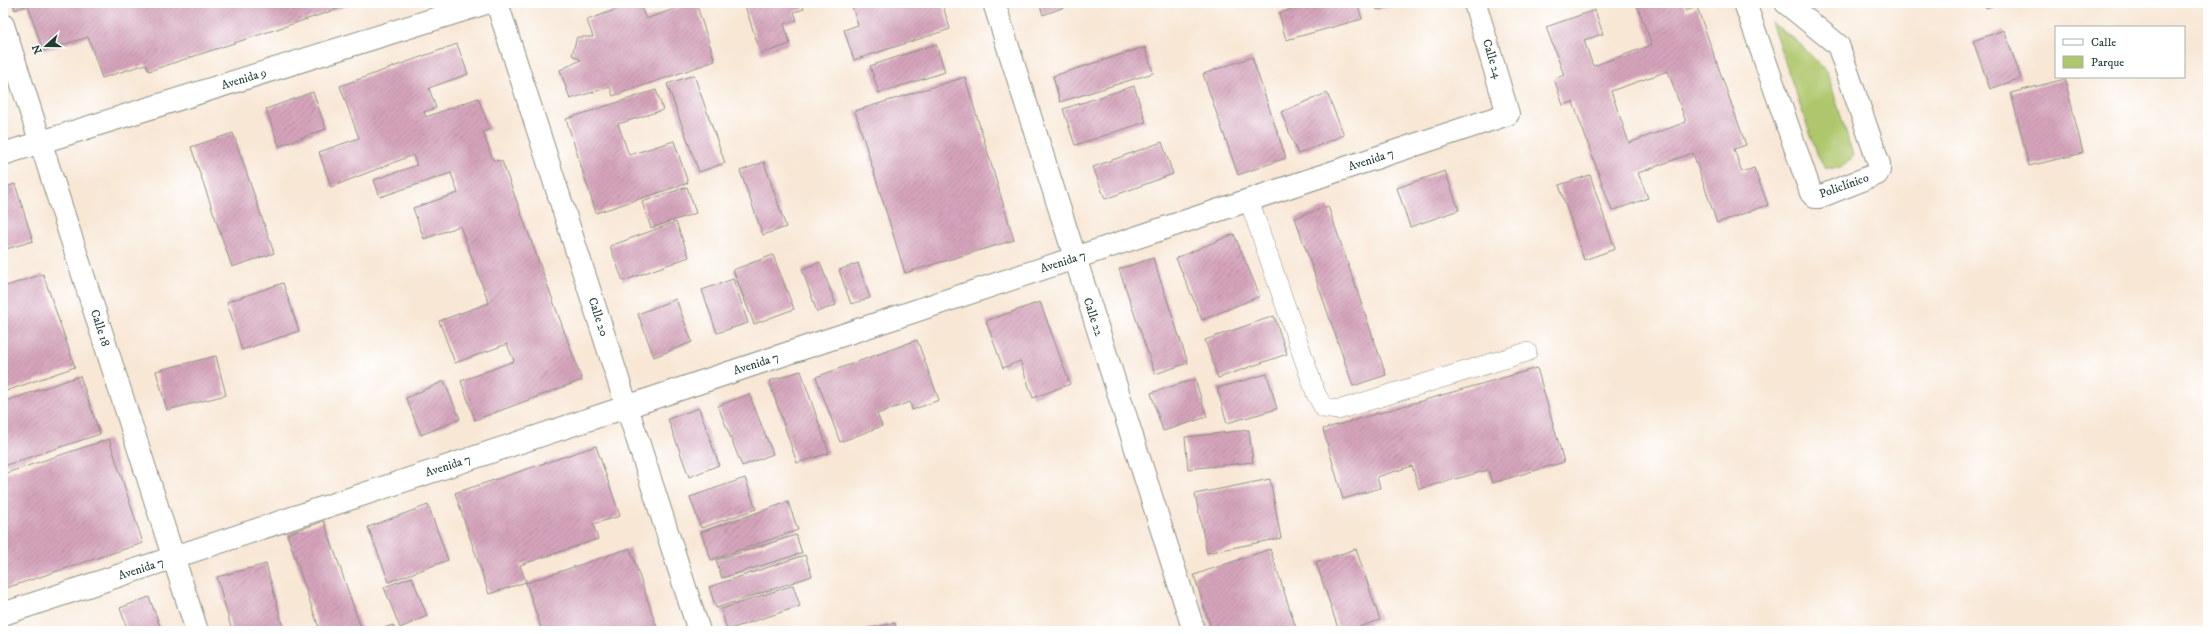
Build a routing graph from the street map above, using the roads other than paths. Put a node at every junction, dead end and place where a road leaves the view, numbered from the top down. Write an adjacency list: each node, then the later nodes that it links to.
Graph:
1 (486, 3): 9 (street, Avenida 9)
2 (497, 3): 14 (street, Calle 20)
3 (994, 3): 12 (street, Calle 22)
4 (1475, 3): 8 (street, Calle 24)
5 (1745, 3): 6 (street, Policlínico)
6 (1786, 3)
7 (3, 26): 9 (street, Calle 18)
8 (1508, 114): 11 (street, Avenida 7)
9 (40, 143): 10 (street, Avenida 9); 15 (street, Calle 18)
10 (3, 154)
11 (1249, 200): 12 (street, Avenida 7); 13 (lane)
12 (1074, 259): 14 (street, Avenida 7); 19 (street, Calle 22)
13 (1527, 352)
14 (627, 407): 15 (street, Avenida 7); 18 (street, Calle 20)
15 (173, 558): 16 (street, Avenida 7); 17 (street, Calle 18)
16 (3, 614)
17 (196, 631)
18 (699, 631)
19 (1194, 631)

